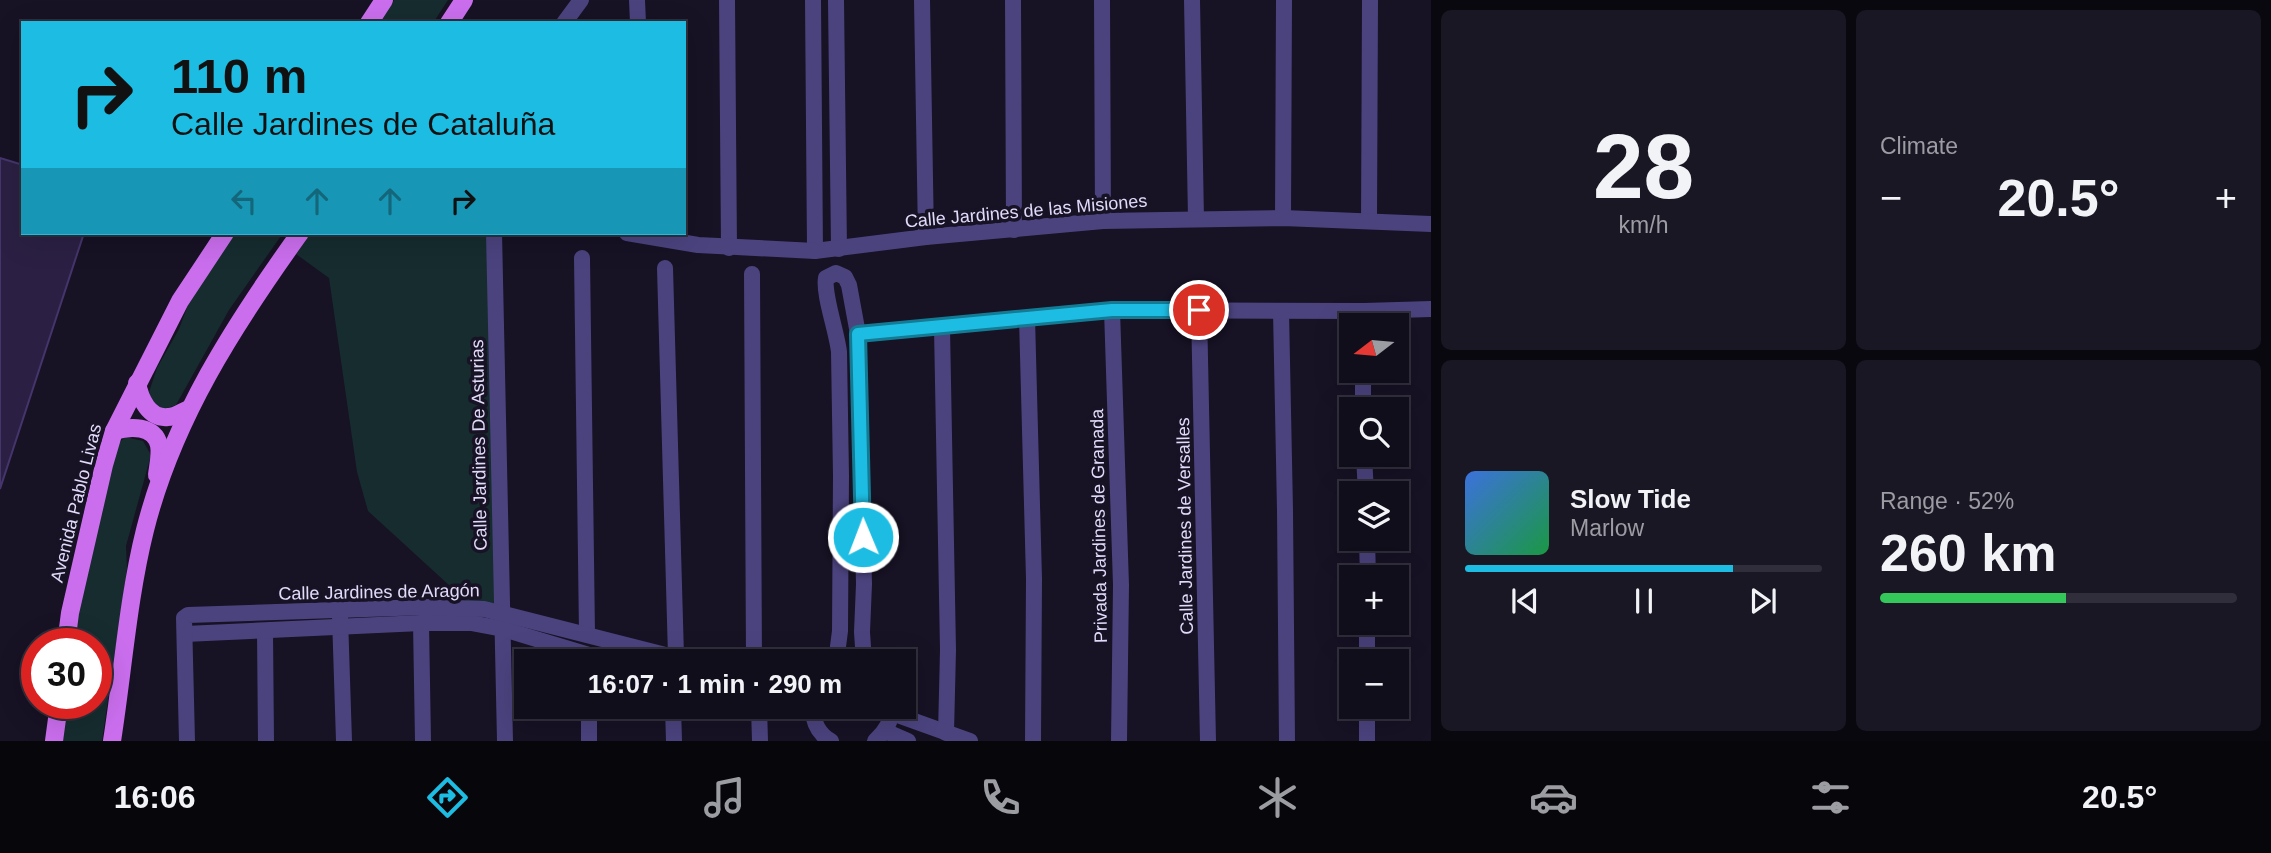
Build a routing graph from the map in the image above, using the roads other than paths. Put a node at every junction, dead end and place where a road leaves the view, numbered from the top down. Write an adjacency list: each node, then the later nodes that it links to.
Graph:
1 (384, 0): 14 (main road)
2 (464, 0): 15 (main road)
3 (581, 0): 16 (street)
4 (637, 0): 17 (street)
5 (727, 0): 29 (street)
6 (813, 0): 31 (street)
7 (836, 0): 30 (street)
8 (922, 0): 28 (street)
9 (1013, 0): 23 (street)
10 (1102, 0): 20 (street)
11 (1192, 0): 19 (street)
12 (1284, 0): 18 (street)
13 (1370, 0): 21 (street)
14 (370, 21)
15 (450, 21)
16 (565, 21)
17 (638, 21)
18 (1283, 218): 19 (street, Calle Jardines de las Misiones); 21 (street, Calle Jardines de las Misiones)
19 (1196, 219): 20 (street, Calle Jardines de las Misiones)
20 (1103, 221): 23 (street, Calle Jardines de las Misiones)
21 (1369, 221): 22 (street, Calle Jardines de las Misiones)
22 (1431, 224)
23 (1014, 230): 28 (street, Calle Jardines de las Misiones)
24 (224, 235): 44 (main road, Avenida Pablo Livas)
25 (299, 235): 45 (main road)
26 (494, 235): 49 (street, Calle Jardines De Asturias)
27 (644, 235): 29 (street, Calle Jardines de las Misiones)
28 (926, 237): 30 (street, Calle Jardines de las Misiones)
29 (729, 248): 31 (street, Calle Jardines de las Misiones)
30 (839, 249): 31 (street, Calle Jardines de las Misiones)
31 (815, 251)
32 (582, 258): 56 (street)
33 (665, 268): 59 (street)
34 (752, 274): 60 (street)
35 (1431, 309): 39 (street)
36 (1112, 310): 37 (street); 41 (street); 87 (street, Privada Jardines de Granada)
37 (1199, 310): 38 (street); 88 (street, Calle Jardines de Versalles)
38 (1281, 311): 40 (street); 89 (street)
39 (1401, 313)
40 (1339, 316)
41 (1027, 317): 42 (street); 86 (street)
42 (942, 328): 43 (street); 71 (street)
43 (858, 334): 61 (street); 62 (street)
44 (137, 383): 45 (main road); 46 (main road, Avenida Pablo Livas)
45 (189, 408): 47 (main road)
46 (114, 430): 47 (main road); 51 (main road, Avenida Pablo Livas)
47 (156, 492): 74 (main road)
48 (340, 611): 49 (street, Calle Jardines de Aragón); 52 (street); 55 (street, Calle Jardines de Aragón)
49 (502, 612): 53 (street, Calle Jardines De Asturias); 56 (street, Calle Jardines de Aragón)
50 (421, 623): 52 (street, Calle Jardines de Aragón); 53 (street, Calle Jardines de Aragón); 78 (street)
51 (69, 628)
52 (341, 628): 54 (street, Calle Jardines de Aragón); 77 (street)
53 (503, 629): 57 (street, Calle Jardines de Aragón); 79 (street, Calle Jardines De Asturias)
54 (265, 632): 55 (street, Calle Jardines de Aragón); 76 (street)
55 (185, 634): 75 (street)
56 (587, 634): 58 (street, Calle Jardines de Aragón)
57 (562, 649)
58 (648, 649)
59 (676, 649)
60 (754, 649)
61 (838, 649)
62 (863, 649)
63 (57, 719): 73 (main road)
64 (589, 719): 80 (street)
65 (673, 719): 81 (street)
66 (760, 719): 82 (street)
67 (813, 719): 83 (street)
68 (888, 719): 72 (street)
69 (913, 719): 71 (street)
70 (1367, 719): 90 (street)
71 (946, 733): 85 (street)
72 (880, 736): 84 (street)
73 (54, 741)
74 (112, 741)
75 (187, 741)
76 (266, 741)
77 (344, 741)
78 (423, 741)
79 (505, 741)
80 (589, 741)
81 (674, 741)
82 (760, 741)
83 (831, 741)
84 (908, 741)
85 (970, 741)
86 (1033, 741)
87 (1119, 741)
88 (1208, 741)
89 (1287, 741)
90 (1367, 741)

